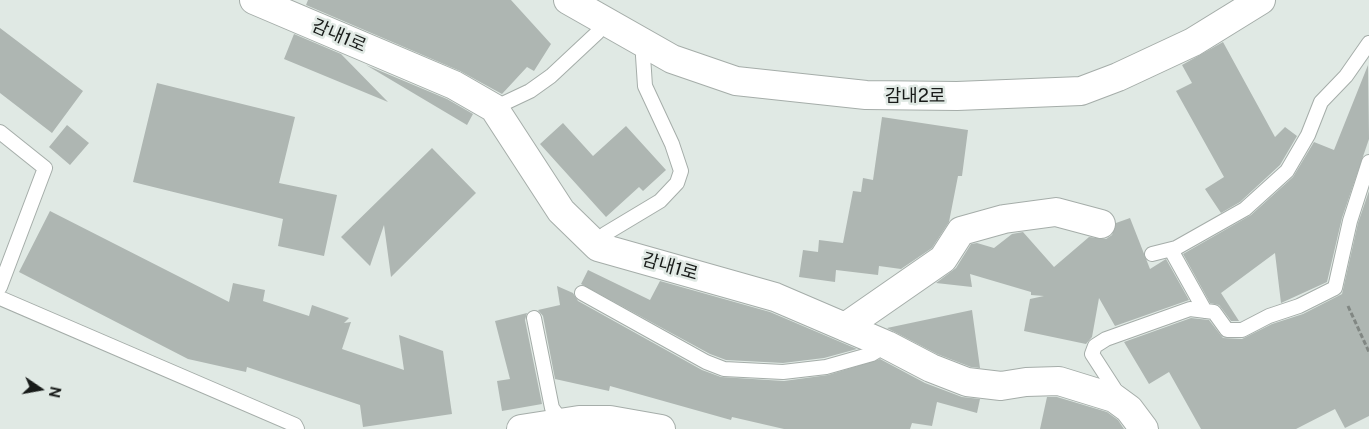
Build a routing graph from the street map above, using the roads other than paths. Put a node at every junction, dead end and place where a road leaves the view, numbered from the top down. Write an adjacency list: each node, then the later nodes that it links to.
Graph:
1 (254, 0): 7 (street, 감내1로)
2 (568, 0): 4 (street, 감내2로)
3 (1261, 0): 6 (street, 감내2로)
4 (604, 21): 6 (street, 감내2로); 7 (lane)
5 (1369, 43): 12 (lane)
6 (648, 45): 11 (lane)
7 (494, 108): 11 (street, 감내1로)
8 (0, 132): 14 (lane)
9 (1369, 162): 17 (lane)
10 (1101, 224): 19 (street)
11 (598, 247): 19 (street, 감내1로)
12 (1171, 250): 13 (lane); 17 (lane)
13 (1152, 254)
14 (0, 287)
15 (582, 293): 20 (lane)
16 (0, 298): 23 (lane)
17 (1205, 311): 21 (lane)
18 (534, 318): 22 (lane)
19 (845, 327): 20 (street, 감내1로)
20 (887, 345): 21 (street, 감내1로)
21 (1114, 398): 26 (street, 감내1로)
22 (565, 426): 24 (street); 25 (street)
23 (297, 429)
24 (521, 429)
25 (661, 429)
26 (1144, 429)

